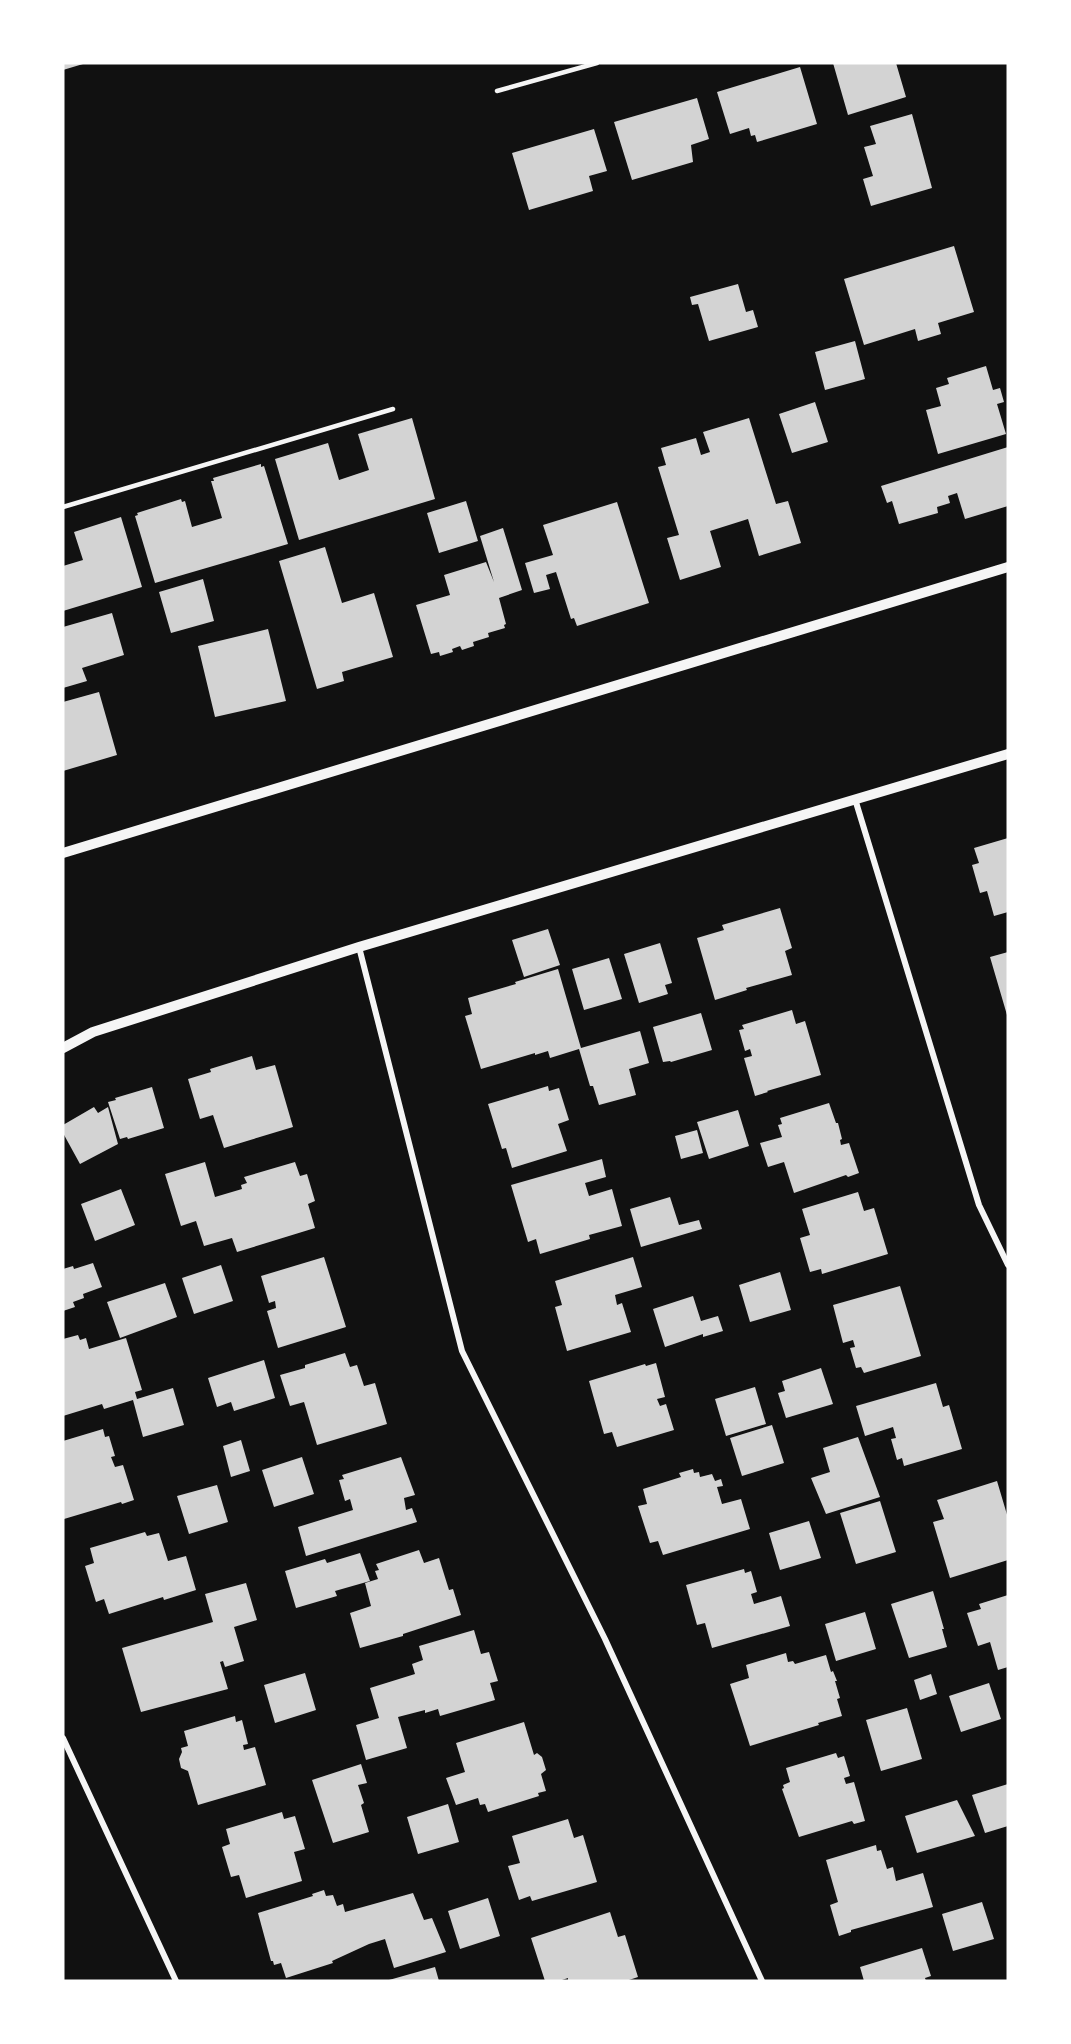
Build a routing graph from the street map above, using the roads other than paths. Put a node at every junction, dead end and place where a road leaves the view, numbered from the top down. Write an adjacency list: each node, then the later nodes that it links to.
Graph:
1 (597, 63): 2 (lane)
2 (497, 91)
3 (393, 409): 4 (lane)
4 (63, 507)
5 (1008, 567): 8 (street)
6 (1008, 754): 7 (street)
7 (855, 799): 9 (street); 11 (street)
8 (63, 853)
9 (359, 947): 10 (street); 14 (street)
10 (63, 1048)
11 (1008, 1265)
12 (63, 1738): 13 (street)
13 (176, 1981)
14 (762, 1981)

